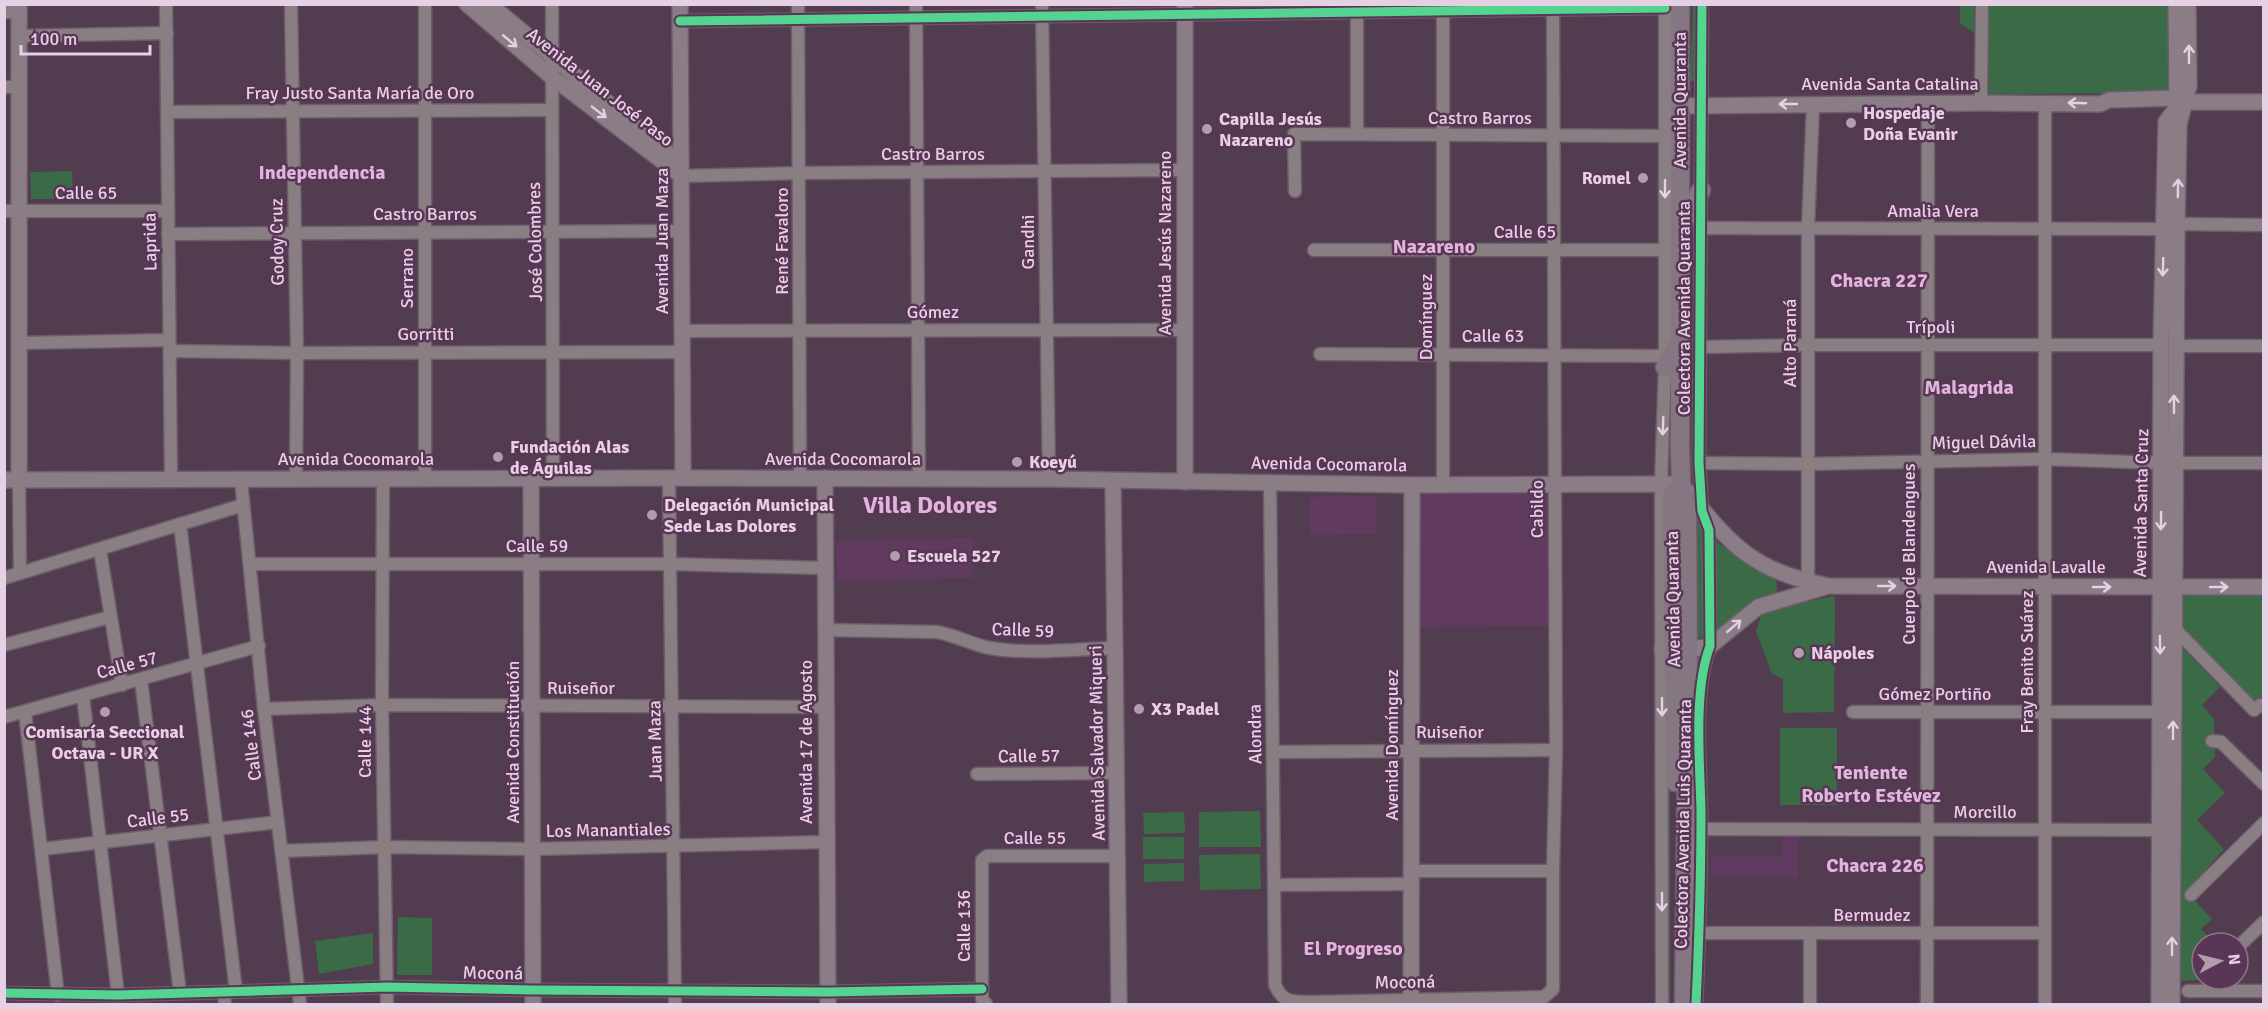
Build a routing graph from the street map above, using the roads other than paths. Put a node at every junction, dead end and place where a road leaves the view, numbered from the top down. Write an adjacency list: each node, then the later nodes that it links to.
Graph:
1 (166, 4): 24 (street, Laprida)
2 (291, 4): 38 (street, Godoy Cruz)
3 (425, 4): 39 (street, Serrano)
4 (467, 4): 27 (main road, Avenida Juan José Paso, one-way to 27)
5 (489, 4): 26 (main road, Avenida Juan José Paso)
6 (552, 4): 26 (street, José Colombres)
7 (681, 4): 23 (main road, Avenida Juan Maza)
8 (798, 4): 22 (street, René Favaloro)
9 (916, 4): 21 (street)
10 (1702, 4): 36 (street)
11 (1982, 4): 32 (street)
12 (2176, 4): 33 (main road, Avenida Santa Cruz)
13 (2188, 4): 33 (main road, Avenida Santa Cruz, one-way to 13)
14 (1670, 6): 18 (street); 35 (highway, Avenida Quaranta)
15 (1443, 8): 18 (street); 20 (street); 42 (street, Domínguez)
16 (14, 9): 25 (main road)
17 (1185, 10): 19 (street); 20 (street); 46 (main road, Avenida Jesús Nazareno)
18 (1553, 10): 43 (street, Cabildo)
19 (1042, 11): 21 (street); 47 (street, Gandhi)
20 (1357, 12): 41 (street)
21 (916, 18): 22 (street); 49 (street)
22 (798, 20): 23 (street); 48 (street, René Favaloro)
23 (680, 21): 45 (main road, Avenida Juan Maza)
24 (166, 33): 25 (street); 40 (street, Laprida)
25 (19, 36): 28 (main road)
26 (552, 56): 27 (street, José Colombres); 45 (main road, Avenida Juan José Paso)
27 (552, 77): 37 (street, José Colombres); 45 (main road, Avenida Juan José Paso, one-way to 45)
28 (12, 87): 52 (main road)
29 (2045, 102): 32 (main road, Avenida Santa Catalina); 33 (main road, Avenida Santa Catalina, one-way to 29); 60 (street, Fray Benito Suárez)
30 (2264, 102): 33 (main road, Avenida Santa Catalina)
31 (1928, 103): 32 (main road, Avenida Santa Catalina); 34 (main road, Avenida Santa Catalina); 59 (street, Cuerpo de Blandengues)
32 (1981, 103)
33 (2180, 103): 55 (main road, Avenida Santa Cruz)
34 (1813, 104): 36 (main road, Avenida Santa Catalina, one-way to 36); 58 (street, Alto Paraná)
35 (1672, 105): 36 (main road, Avenida Santa Catalina); 44 (street, Colectora Avenida Luis Quaranta); 56 (highway, Avenida Quaranta)
36 (1702, 105): 50 (street, Colectora Avenida Quaranta)
37 (552, 110): 39 (street, Fray Justo Santa María de Oro); 63 (street, José Colombres)
38 (293, 111): 39 (street, Fray Justo Santa María de Oro); 40 (street, Fray Justo Santa María de Oro); 65 (street, Godoy Cruz)
39 (425, 111): 62 (street, Serrano)
40 (167, 112): 53 (street, Laprida)
41 (1357, 134): 42 (street, Castro Barros); 51 (street, Castro Barros)
42 (1443, 136): 43 (street, Castro Barros); 67 (street, Domínguez)
43 (1553, 136): 44 (street, Castro Barros); 68 (street, Cabildo)
44 (1665, 136): 69 (street, Colectora Avenida Luis Quaranta, one-way to 69)
45 (682, 170): 48 (street, Castro Barros); 61 (main road, Avenida Juan Maza)
46 (1185, 170): 47 (street, Castro Barros); 73 (main road, Avenida Jesús Nazareno)
47 (1046, 172): 49 (street, Castro Barros); 72 (street, Gandhi)
48 (800, 173): 49 (street, Castro Barros); 70 (street, René Favaloro)
49 (918, 173): 71 (street)
50 (1701, 190): 56 (highway); 57 (street, Colectora Avenida Quaranta)
51 (1295, 191)
52 (12, 211): 53 (street, Calle 65); 76 (main road)
53 (168, 211): 64 (street, Laprida)
54 (2264, 225): 55 (street, Amalia Vera)
55 (2171, 227): 60 (street, Amalia Vera); 81 (main road, Avenida Santa Cruz)
56 (1680, 228): 75 (highway, Avenida Quaranta)
57 (1701, 228): 58 (street, Amalia Vera); 83 (street, Colectora Avenida Quaranta)
58 (1808, 228): 59 (street, Amalia Vera); 77 (street, Alto Paraná)
59 (1928, 228): 60 (street, Amalia Vera); 78 (street, Cuerpo de Blandengues)
60 (2044, 229): 79 (street, Fray Benito Suárez)
61 (681, 231): 63 (street, Castro Barros); 74 (main road, Avenida Juan Maza)
62 (425, 232): 63 (street, Castro Barros); 65 (street, Castro Barros); 84 (street, Serrano)
63 (553, 232): 85 (street, José Colombres)
64 (168, 234): 65 (street, Castro Barros); 80 (street, Laprida)
65 (294, 234): 87 (street, Godoy Cruz)
66 (1314, 250): 67 (street, Calle 65)
67 (1443, 250): 68 (street, Calle 65); 88 (street, Domínguez)
68 (1553, 250): 69 (street, Calle 65); 90 (street, Cabildo)
69 (1665, 250): 91 (street, Colectora Avenida Luis Quaranta)
70 (800, 330): 71 (street, Gómez); 74 (street, Gómez); 102 (street, René Favaloro)
71 (917, 330): 72 (street, Gómez); 106 (street)
72 (1047, 330): 73 (street, Gómez); 107 (street, Gandhi)
73 (1185, 330): 112 (main road, Avenida Jesús Nazareno)
74 (682, 331): 86 (main road, Avenida Juan Maza)
75 (1681, 339): 91 (highway); 117 (highway, Avenida Quaranta)
76 (19, 343): 80 (street, Gorritti); 108 (main road)
77 (1808, 345): 78 (street, Trípoli); 83 (street, Trípoli); 97 (street, Alto Paraná)
78 (1928, 345): 79 (street, Trípoli); 93 (street, Cuerpo de Blandengues)
79 (2044, 345): 81 (street, Trípoli); 92 (street, Fray Benito Suárez)
80 (170, 346): 87 (street, Gorritti); 109 (street, Laprida)
81 (2168, 346): 82 (street, Trípoli); 95 (main road, Avenida Santa Cruz)
82 (2264, 346)
83 (1701, 347): 94 (street, Colectora Avenida Quaranta)
84 (425, 352): 85 (street, Gorritti); 87 (street, Gorritti); 98 (street, Serrano)
85 (554, 352): 86 (street, Gorritti); 100 (street, José Colombres)
86 (683, 352): 101 (main road, Avenida Juan Maza)
87 (297, 353): 104 (street, Godoy Cruz)
88 (1444, 353): 89 (street, Calle 63); 90 (street, Calle 63); 114 (street, Domínguez)
89 (1320, 354)
90 (1554, 354): 91 (street, Calle 63); 115 (street, Cabildo)
91 (1665, 361): 116 (street, Colectora Avenida Luis Quaranta, one-way to 116)
92 (2044, 459): 93 (street, Miguel Dávila); 95 (street, Miguel Dávila); 133 (street, Fray Benito Suárez)
93 (1927, 461): 97 (street, Miguel Dávila); 132 (street, Cuerpo de Blandengues)
94 (1700, 463): 97 (street, Miguel Dávila); 120 (street, Colectora Avenida Quaranta)
95 (2168, 463): 96 (street, Miguel Dávila); 134 (main road, Avenida Santa Cruz)
96 (2264, 463)
97 (1808, 464): 130 (street, Alto Paraná)
98 (425, 478): 99 (main road, Avenida Cocomarola); 105 (main road, Avenida Cocomarola)
99 (531, 478): 100 (main road, Avenida Cocomarola); 124 (main road, Avenida Constitución)
100 (553, 478): 101 (main road, Avenida Cocomarola)
101 (676, 478): 102 (main road, Avenida Cocomarola); 125 (street, Juan Maza)
102 (800, 478): 103 (main road, Avenida Cocomarola)
103 (825, 478): 106 (main road, Avenida Cocomarola); 127 (main road, Avenida 17 de Agosto)
104 (296, 479): 105 (main road, Avenida Cocomarola); 110 (main road, Avenida Cocomarola)
105 (383, 479): 126 (street, Calle 144)
106 (919, 479): 107 (main road, Avenida Cocomarola)
107 (1048, 479): 111 (main road, Avenida Cocomarola)
108 (12, 480): 109 (main road, Avenida Cocomarola); 128 (street)
109 (171, 480): 110 (main road, Avenida Cocomarola)
110 (241, 480): 119 (street, Calle 146)
111 (1113, 481): 112 (main road, Avenida Cocomarola); 142 (main road, Avenida Salvador Miqueri)
112 (1185, 482): 113 (main road, Avenida Cocomarola)
113 (1270, 483): 118 (main road, Avenida Cocomarola); 163 (street, Alondra)
114 (1443, 484): 115 (main road, Avenida Cocomarola); 118 (main road, Avenida Cocomarola)
115 (1554, 484): 116 (main road, Avenida Cocomarola); 162 (street, Cabildo)
116 (1661, 484): 117 (main road, Avenida Cocomarola); 143 (street, Colectora Avenida Luis Quaranta)
117 (1681, 484): 120 (main road, Avenida Lavalle); 143 (highway, Avenida Quaranta)
118 (1412, 485): 161 (main road, Avenida Domínguez)
119 (243, 505): 121 (street); 123 (street, Calle 146)
120 (1702, 511): 130 (main road, Avenida Lavalle); 141 (street, Colectora Avenida Luis Quaranta)
121 (180, 524): 122 (street); 144 (street)
122 (100, 550): 128 (street); 136 (street)
123 (250, 564): 126 (street, Calle 59); 140 (street, Calle 146)
124 (532, 564): 125 (street, Calle 59); 126 (street, Calle 59); 149 (main road, Avenida Constitución)
125 (670, 564): 127 (street, Calle 59); 151 (street, Juan Maza)
126 (383, 565): 148 (street, Calle 144)
127 (825, 568): 138 (main road, Avenida 17 de Agosto)
128 (20, 573): 129 (street)
129 (4, 578)
130 (1808, 582): 131 (main road, Avenida Lavalle)
131 (1829, 586): 132 (main road, Avenida Lavalle, one-way to 132); 141 (main road, Avenida Lavalle, one-way to 131)
132 (1928, 586): 133 (main road, Avenida Lavalle); 156 (street, Cuerpo de Blandengues)
133 (2044, 587): 134 (main road, Avenida Lavalle, one-way to 134); 157 (street, Fray Benito Suárez)
134 (2167, 587): 135 (main road, Avenida Lavalle, one-way to 135); 137 (main road, Avenida Santa Cruz); 158 (main road, Avenida Santa Cruz, one-way to 158)
135 (2264, 587)
136 (110, 617): 139 (street); 146 (street)
137 (2173, 627): 150 (street); 224 (main road, Avenida Santa Cruz, one-way to 137)
138 (825, 630): 142 (street, Calle 59); 152 (main road, Avenida 17 de Agosto)
139 (4, 645)
140 (259, 645): 144 (street, Calle 57); 153 (street, Calle 146)
141 (1710, 646): 143 (main road, Avenida Lavalle); 164 (street, Colectora Avenida Luis Quaranta)
142 (1115, 648): 165 (main road, Avenida Salvador Miqueri)
143 (1675, 650): 168 (highway, Avenida Quaranta); 216 (street, Colectora Avenida Luis Quaranta, one-way to 216); 217 (highway, Avenida Quaranta)
144 (197, 664): 145 (street, Calle 57); 171 (street)
145 (141, 680): 146 (street, Calle 57); 176 (street)
146 (122, 685): 147 (street, Calle 57)
147 (82, 696): 154 (street, Calle 57); 177 (street)
148 (382, 705): 149 (street, Ruiseñor); 153 (street, Ruiseñor); 179 (street, Calle 144)
149 (533, 705): 151 (street, Ruiseñor); 182 (main road, Avenida Constitución)
150 (2260, 705)
151 (672, 706): 152 (street, Ruiseñor); 180 (street, Juan Maza)
152 (825, 707): 178 (main road, Avenida 17 de Agosto)
153 (264, 709): 169 (street, Calle 146)
154 (25, 711): 159 (street, Calle 57); 181 (street)
155 (1853, 712): 156 (street, Gómez Portiño)
156 (1927, 712): 157 (street, Gómez Portiño); 173 (street, Cuerpo de Blandengues)
157 (2044, 712): 158 (street, Gómez Portiño); 174 (street, Fray Benito Suárez)
158 (2161, 712): 175 (main road, Avenida Santa Cruz)
159 (4, 717)
160 (2212, 741): 167 (street)
161 (1411, 750): 162 (street, Ruiseñor); 163 (street, Ruiseñor); 187 (main road, Avenida Domínguez)
162 (1556, 750): 186 (street, Cabildo)
163 (1273, 752): 188 (street, Alondra)
164 (1700, 763): 168 (highway); 172 (street, Colectora Avenida Luis Quaranta)
165 (1116, 772): 166 (street, Calle 57); 185 (main road, Avenida Salvador Miqueri)
166 (977, 774)
167 (2264, 784)
168 (1687, 787): 218 (highway, Avenida Quaranta)
169 (278, 822): 171 (street, Calle 55); 183 (street, Calle 146)
170 (2264, 823): 189 (street)
171 (216, 829): 176 (street, Calle 55); 204 (street)
172 (1701, 829): 173 (street, Morcillo); 191 (street, Colectora Avenida Luis Quaranta)
173 (1927, 830): 174 (street, Morcillo); 193 (street, Cuerpo de Blandengues)
174 (2044, 830): 175 (street, Morcillo); 194 (street, Fray Benito Suárez)
175 (2160, 830): 223 (main road, Avenida Santa Cruz)
176 (159, 836): 177 (street, Calle 55); 201 (street)
177 (100, 843): 181 (street, Calle 55); 203 (street)
178 (826, 843): 180 (street, Los Manantiales); 206 (main road, Avenida 17 de Agosto)
179 (384, 847): 182 (street, Los Manantiales); 183 (street, Los Manantiales); 197 (street, Calle 144)
180 (674, 847): 182 (street, Los Manantiales); 199 (street, Juan Maza)
181 (42, 849): 202 (street)
182 (533, 849): 205 (main road, Avenida Constitución)
183 (282, 852): 198 (street, Calle 146)
184 (987, 856): 185 (street, Calle 55); 207 (street, Calle 136)
185 (1118, 856): 215 (main road, Avenida Salvador Miqueri)
186 (1553, 871): 187 (street); 209 (street, Cabildo)
187 (1411, 878): 188 (street); 210 (main road, Avenida Domínguez)
188 (1274, 885): 196 (street, Alondra)
189 (2191, 895)
190 (2264, 922): 195 (street)
191 (1699, 933): 192 (street, Bermudez); 219 (street, Colectora Avenida Luis Quaranta)
192 (1810, 933): 193 (street, Bermudez); 220 (street)
193 (1927, 933): 194 (street, Bermudez); 221 (street, Cuerpo de Blandengues)
194 (2044, 933): 222 (street, Fray Benito Suárez)
195 (2250, 935)
196 (1275, 985): 211 (street, Moconá)
197 (387, 987): 198 (street, Moconá); 205 (street, Moconá); 213 (street, Calle 144)
198 (298, 989): 204 (street, Moconá); 212 (street, Calle 146)
199 (675, 990): 205 (street, Moconá); 206 (street, Moconá); 214 (street, Juan Maza)
200 (4, 993): 202 (street, Moconá)
201 (180, 993): 204 (street, Moconá); 208 (street, Moconá)
202 (58, 995): 203 (street, Moconá)
203 (118, 995): 208 (street, Moconá)
204 (228, 996)
205 (533, 997)
206 (828, 998): 207 (street, Moconá)
207 (983, 998)
208 (142, 999)
209 (1544, 1001): 210 (street, Moconá)
210 (1411, 1002): 211 (street, Moconá)
211 (1312, 1003)
212 (300, 1005)
213 (387, 1005)
214 (675, 1005)
215 (1119, 1005)
216 (1662, 1005)
217 (1674, 1005)
218 (1684, 1005)
219 (1696, 1005)
220 (1810, 1005)
221 (1927, 1005)
222 (2044, 1005)
223 (2159, 1005)
224 (2172, 1005)

